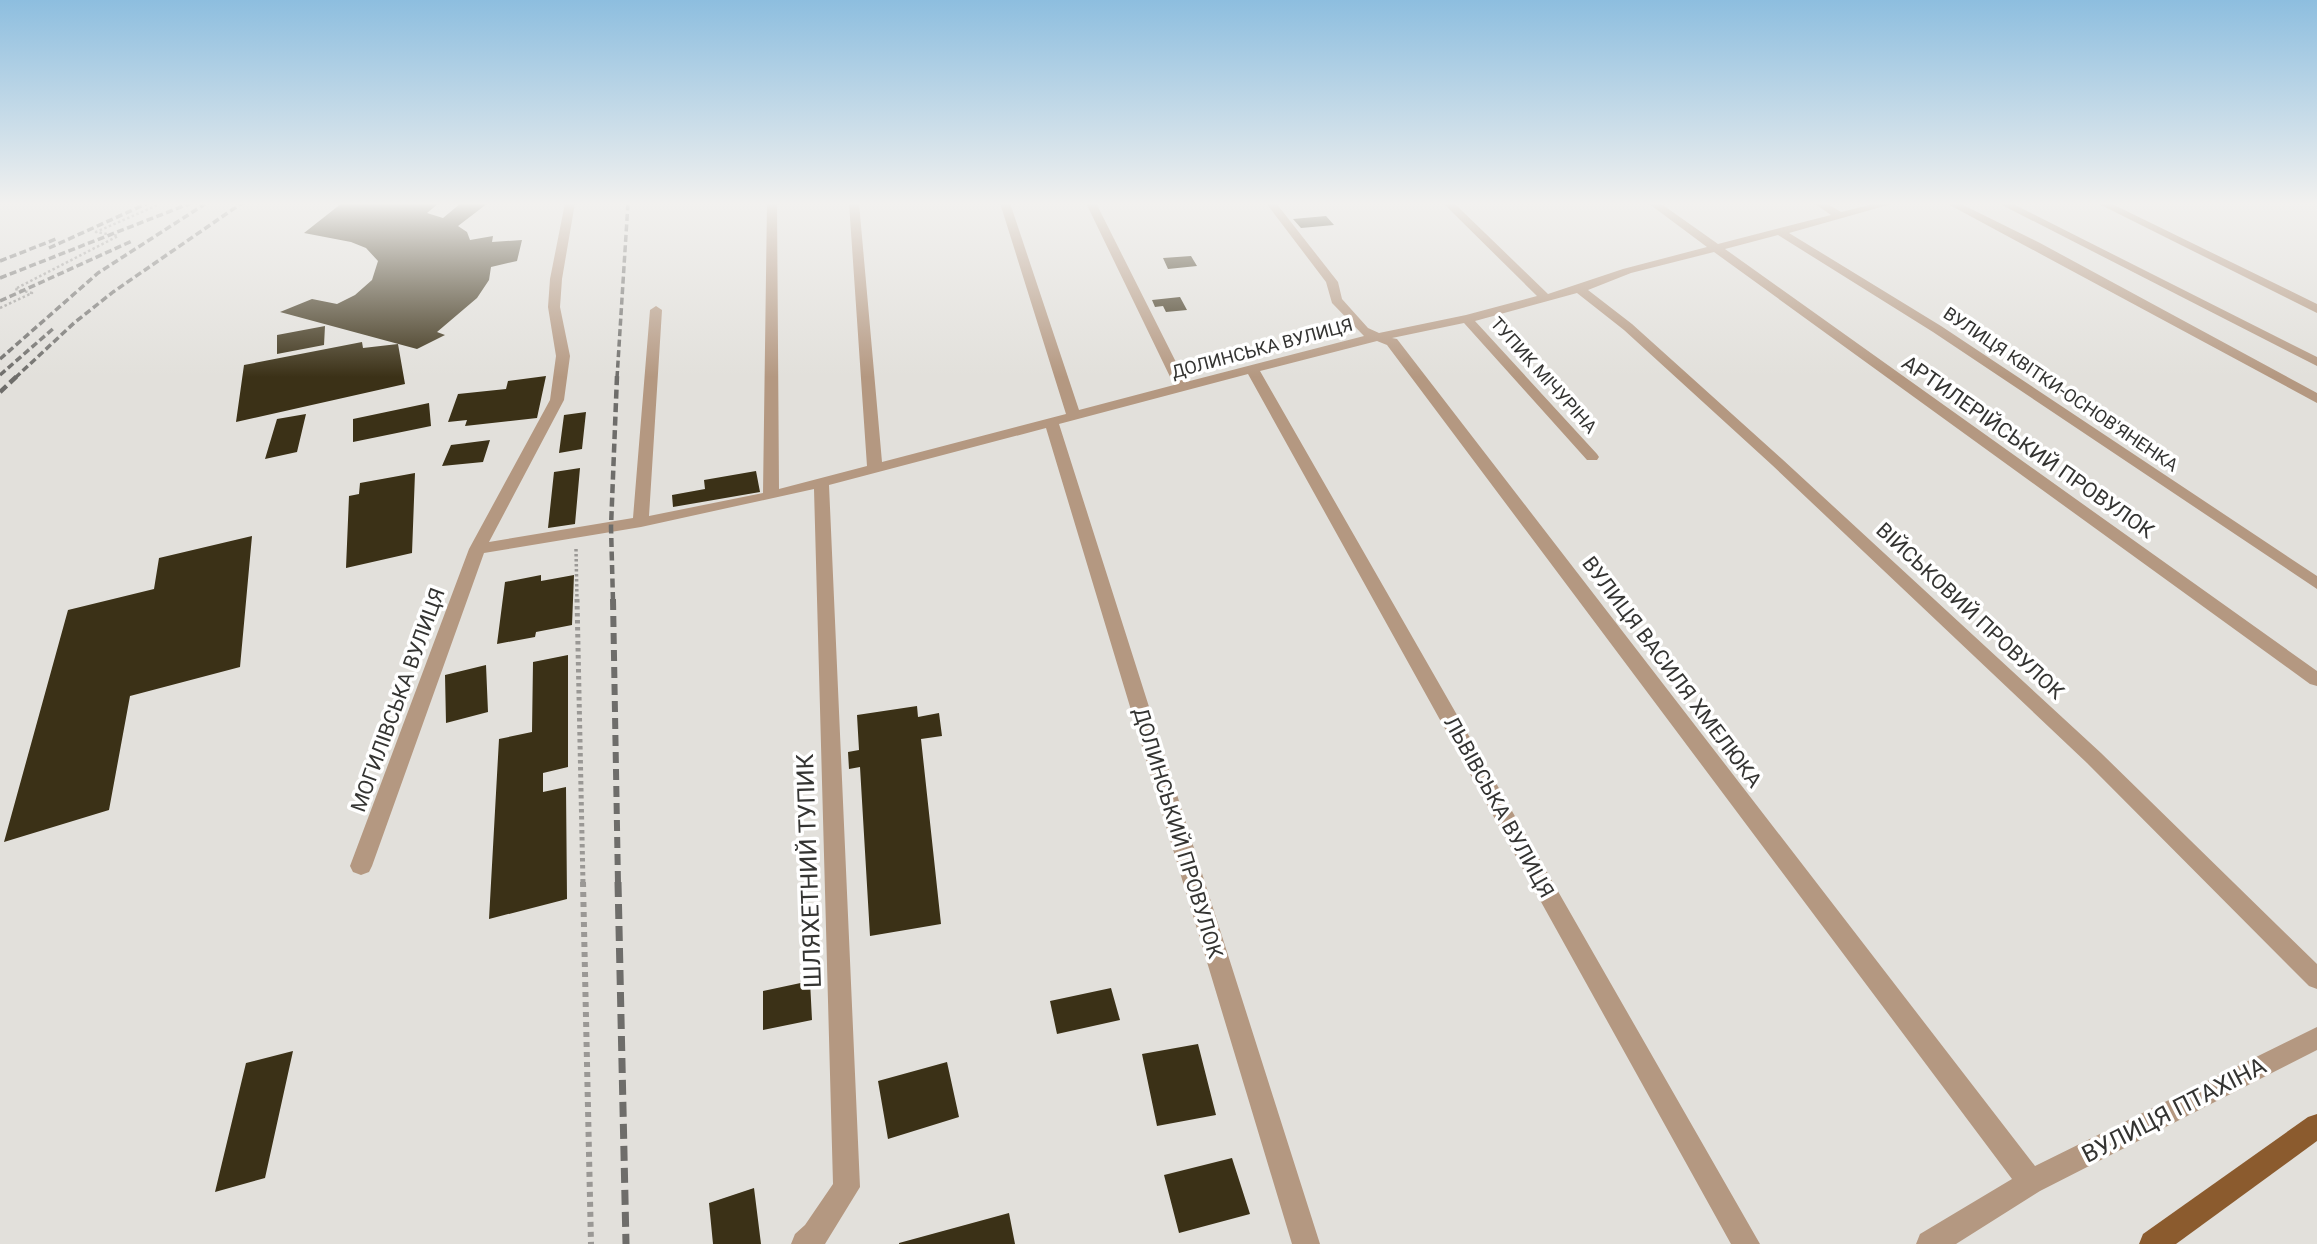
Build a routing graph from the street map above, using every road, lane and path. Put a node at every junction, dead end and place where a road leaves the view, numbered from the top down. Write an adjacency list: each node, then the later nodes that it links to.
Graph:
1 (69, 261): 17 (path)
2 (559, 261): 34 (street, МОГИЛІВСЬКА ВУЛИЦЯ)
3 (772, 261): 31 (street)
4 (859, 261): 29 (street)
5 (1024, 261): 26 (street)
6 (1120, 261): 24 (street)
7 (1316, 261): 21 (street, ВУЛИЦЯ ВАСИЛЯ ХМЕЛЮКА)
8 (1508, 261): 16 (street)
9 (1666, 261): 15 (street, ДОЛИНСЬКА ВУЛИЦЯ)
10 (1734, 261): 36 (street, АРТИЛЕРІЙСЬКИЙ ПРОВУЛОК)
11 (1827, 261): 35 (street, ВУЛИЦЯ КВІТКИ-ОСНОВ'ЯНЕНКА)
12 (2065, 261): 25 (street)
13 (2118, 261): 22 (street)
14 (2220, 261): 18 (street)
15 (1579, 289): 16 (street, ДОЛИНСЬКА ВУЛИЦЯ); 38 (street, ВІЙСЬКОВИЙ ПРОВУЛОК)
16 (1546, 298): 20 (street, ДОЛИНСЬКА ВУЛИЦЯ)
17 (0, 308)
18 (2317, 309)
19 (656, 310): 32 (street)
20 (1467, 318): 21 (street, ДОЛИНСЬКА ВУЛИЦЯ); 28 (street, ТУПИК МІЧУРІНА)
21 (1378, 337): 23 (street, ДОЛИНСЬКА ВУЛИЦЯ); 41 (street, ВУЛИЦЯ ВАСИЛЯ ХМЕЛЮКА)
22 (2317, 362)
23 (1252, 369): 24 (street, ДОЛИНСЬКА ВУЛИЦЯ); 45 (street, ЛЬВІВСЬКА ВУЛИЦЯ)
24 (1182, 387): 26 (street, ДОЛИНСЬКА ВУЛИЦЯ)
25 (2317, 398)
26 (1074, 416): 27 (street, ДОЛИНСЬКА ВУЛИЦЯ)
27 (1051, 422): 29 (street, ДОЛИНСЬКА ВУЛИЦЯ); 44 (street, ДОЛИНСЬКИЙ ПРОВУЛОК)
28 (1592, 457)
29 (875, 468): 30 (street, ДОЛИНСЬКА ВУЛИЦЯ)
30 (821, 483): 31 (street, ДОЛИНСЬКА ВУЛИЦЯ); 43 (street, ШЛЯХЕТНИЙ ТУПИК)
31 (771, 496): 32 (street, ДОЛИНСЬКА ВУЛИЦЯ)
32 (641, 522): 33 (street, ДОЛИНСЬКА ВУЛИЦЯ)
33 (575, 534): 34 (street); 42 (path)
34 (477, 549): 37 (street, МОГИЛІВСЬКА ВУЛИЦЯ)
35 (2317, 584)
36 (2317, 680)
37 (361, 866)
38 (2317, 979)
39 (2317, 1038): 41 (street, ВУЛИЦЯ ПТАХІНА)
40 (2317, 1126): 47 (main road)
41 (2031, 1182): 46 (street)
42 (591, 1244)
43 (805, 1244)
44 (1306, 1244)
45 (1746, 1244)
46 (1930, 1244)
47 (2153, 1244)

